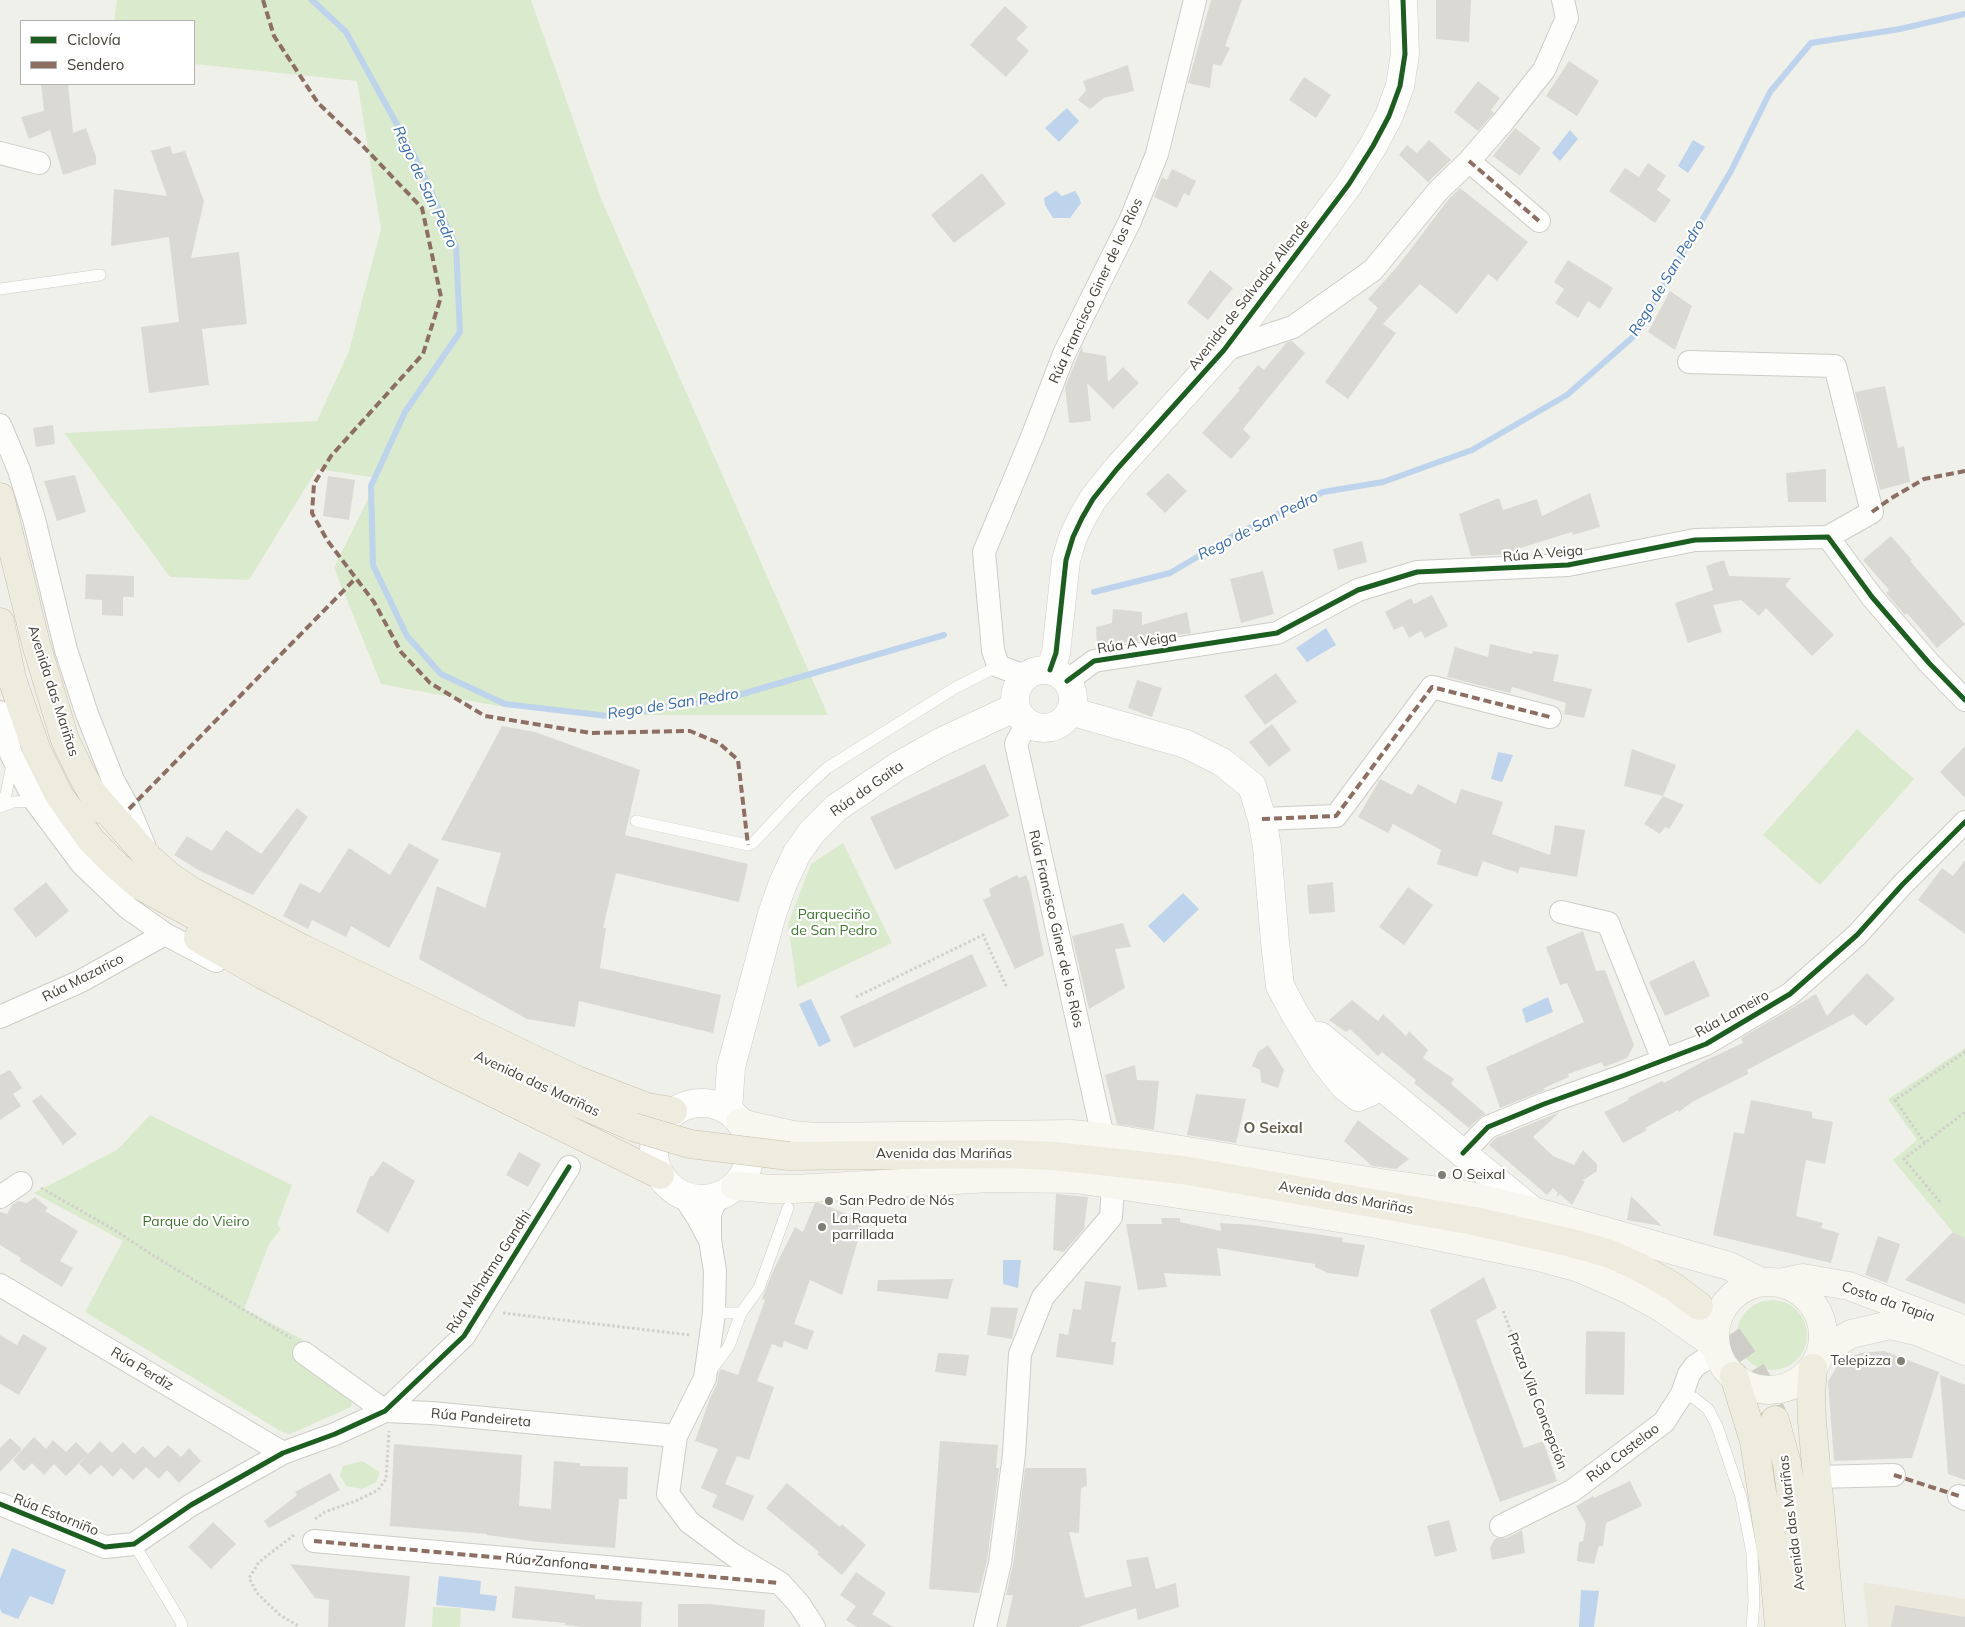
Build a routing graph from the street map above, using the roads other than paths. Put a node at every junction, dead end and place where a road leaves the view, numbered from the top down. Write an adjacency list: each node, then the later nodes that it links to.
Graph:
1 (1195, 0): 16 (street, Rúa Francisco Giner de los Ríos)
2 (1403, 0): 10 (street, Avenida de Salvador Allende)
3 (1563, 0): 5 (street)
4 (0, 153): 6 (street)
5 (1469, 160): 7 (street); 10 (street)
6 (39, 162)
7 (1539, 221)
8 (100, 275): 9 (lane)
9 (0, 289)
10 (1224, 350): 17 (street, Avenida de Salvador Allende)
11 (1689, 362): 14 (street, Rúa A Veiga)
12 (0, 425): 31 (street, Avenida das Mariñas)
13 (0, 497): 24 (highway, Avenida das Mariñas)
14 (1828, 537): 17 (street, Rúa A Veiga); 18 (street)
15 (0, 622): 30 (highway, Avenida das Mariñas)
16 (998, 666): 17 (street); 28 (lane)
17 (1048, 676): 19 (street); 21 (street)
18 (1965, 700)
19 (1070, 711): 21 (street); 27 (street)
20 (0, 712): 23 (street)
21 (1021, 715): 38 (street, Rúa da Gaita); 41 (street, Rúa Francisco Giner de los Ríos)
22 (1550, 717): 27 (street)
23 (11, 754): 25 (street); 26 (lane)
24 (93, 794): 31 (highway); 33 (highway, Avenida das Mariñas)
25 (35, 801): 26 (lane); 34 (street)
26 (0, 805)
27 (1262, 819): 42 (street)
28 (636, 821)
29 (1965, 822): 37 (street, Rúa Lameiro)
30 (91, 840): 33 (highway, Avenida das Mariñas); 35 (highway)
31 (149, 858): 39 (highway)
32 (1561, 912): 37 (street)
33 (214, 926): 55 (highway, Avenida das Mariñas, bridge)
34 (165, 934): 35 (street); 36 (street, Rúa Mazarico)
35 (261, 974): 44 (highway)
36 (0, 1017)
37 (1663, 1060): 42 (street, Rúa Lameiro)
38 (732, 1068): 39 (street, Rúa da Gaita); 40 (street, Rúa da Gaita)
39 (685, 1107): 40 (street); 44 (street)
40 (734, 1116): 41 (main road); 47 (street)
41 (1103, 1137): 51 (main road)
42 (1463, 1154): 51 (street)
43 (570, 1167): 66 (street, Rúa Mahatma Gandhi)
44 (660, 1175): 48 (street)
45 (21, 1183): 49 (street)
46 (1113, 1185): 47 (main road); 59 (main road); 79 (street)
47 (726, 1191): 48 (street); 52 (street)
48 (684, 1196): 52 (street)
49 (0, 1197)
50 (788, 1208): 57 (lane)
51 (1533, 1211): 53 (main road)
52 (710, 1240): 56 (street)
53 (1770, 1282): 58 (main road, Costa da Tapia); 59 (main road); 62 (main road)
54 (0, 1285): 69 (street, Rúa Perdiz)
55 (1699, 1306)
56 (714, 1313): 57 (lane); 64 (street)
57 (742, 1313): 64 (lane)
58 (1965, 1330)
59 (1717, 1349): 63 (main road); 65 (street, Rúa Castelao)
60 (1965, 1351): 62 (main road, Costa da Tapia)
61 (304, 1353): 66 (street)
62 (1817, 1360): 63 (main road); 71 (highway)
63 (1734, 1376): 81 (highway)
64 (705, 1378): 68 (street)
65 (1682, 1394): 73 (street, Rúa Castelao); 80 (lane)
66 (385, 1411): 68 (street, Rúa Pandeireta); 69 (street, Rúa Mahatma Gandhi)
67 (1775, 1420): 82 (highway, Avenida das Mariñas)
68 (676, 1436): 76 (street)
69 (283, 1453): 75 (street, Rúa Mahatma Gandhi)
70 (1894, 1475): 71 (street)
71 (1818, 1477): 83 (highway)
72 (0, 1504): 75 (street, Rúa Estorniño)
73 (1501, 1526)
74 (308, 1531): 76 (street, Rúa Zanfona)
75 (134, 1544): 77 (lane)
76 (780, 1583): 78 (street)
77 (182, 1627)
78 (814, 1627)
79 (985, 1627)
80 (1752, 1627)
81 (1779, 1627)
82 (1803, 1627)
83 (1831, 1627)

